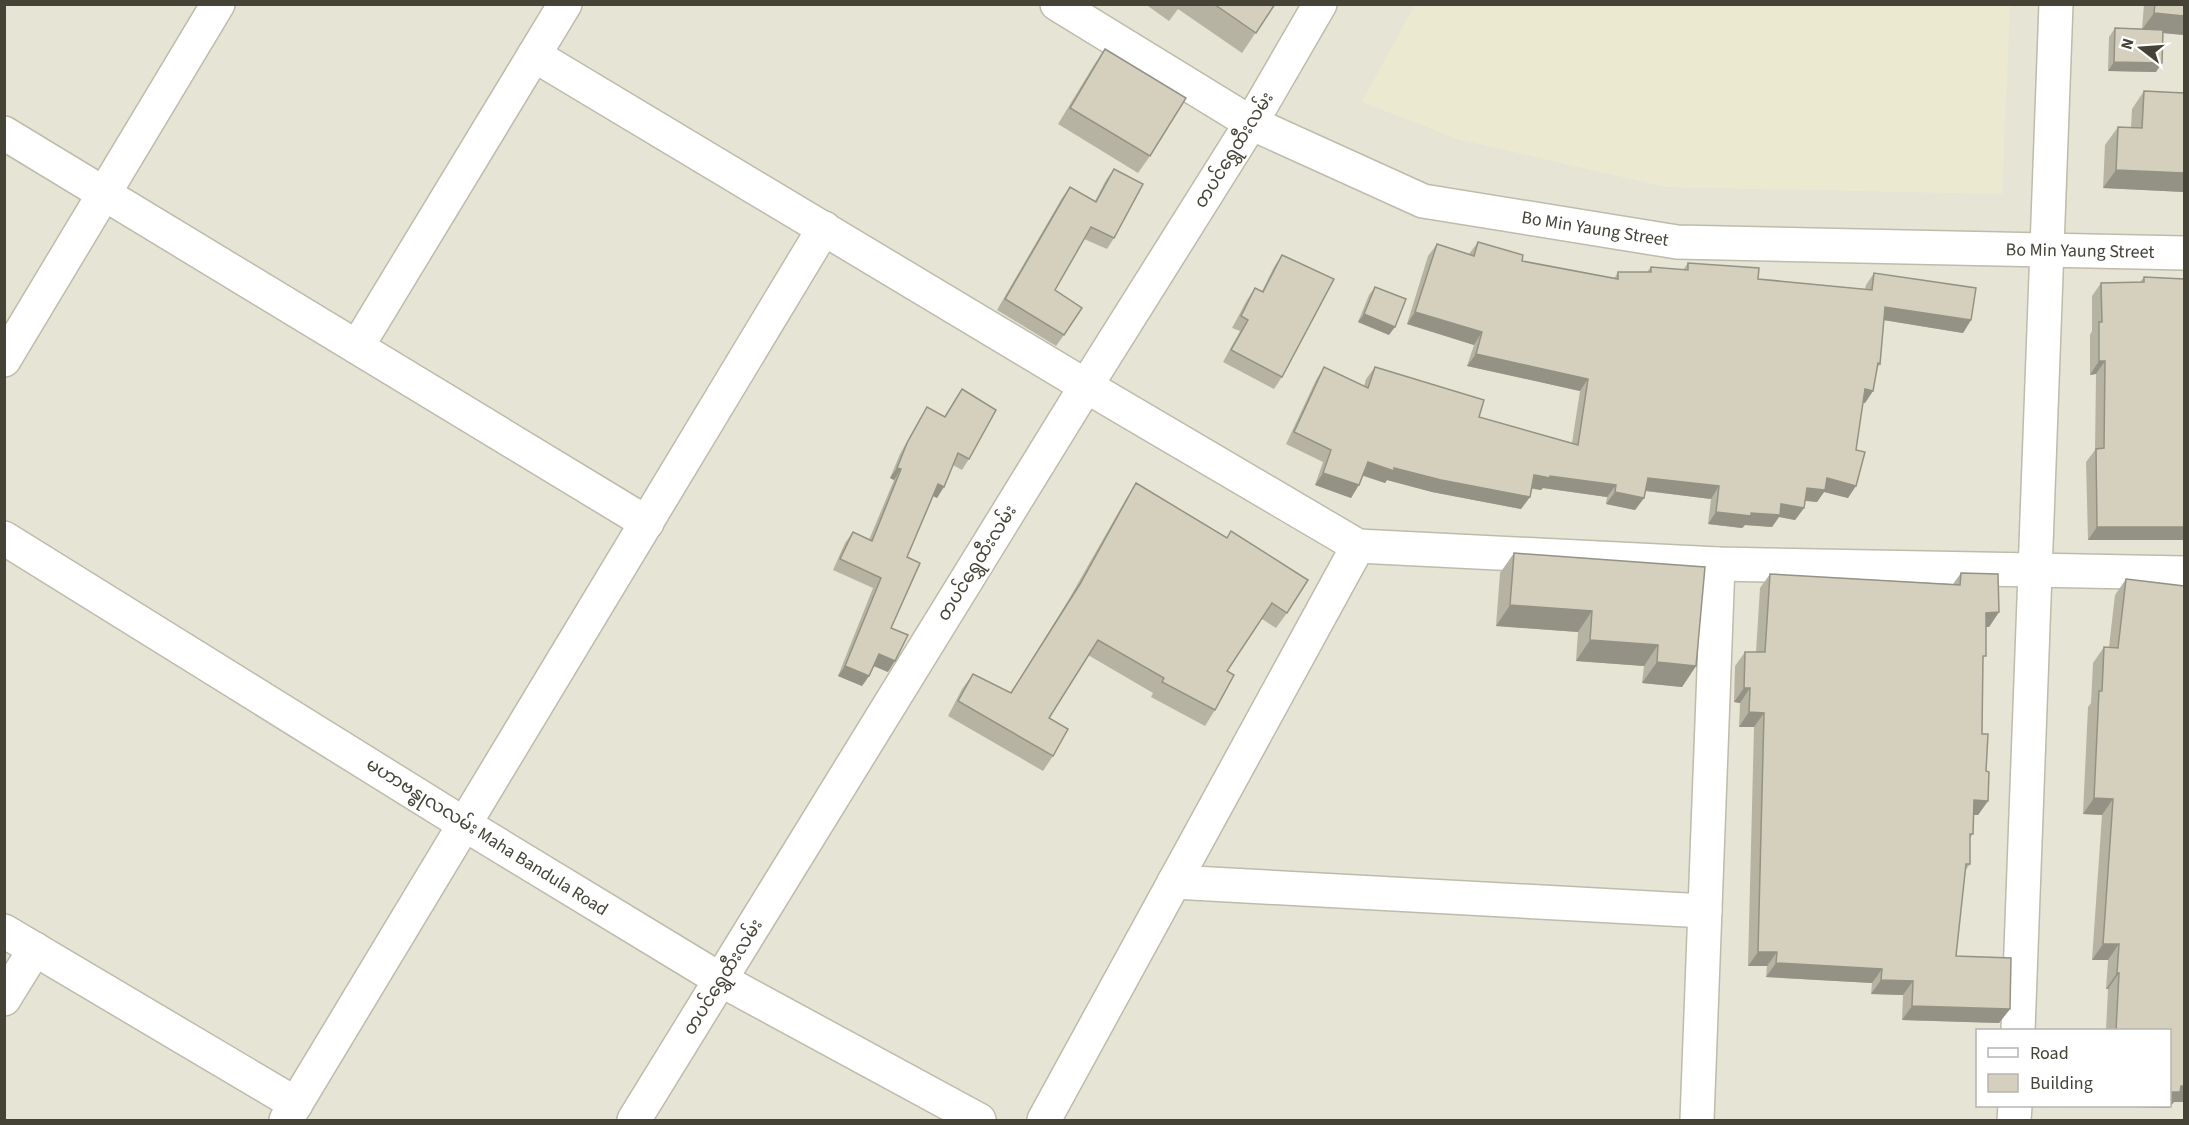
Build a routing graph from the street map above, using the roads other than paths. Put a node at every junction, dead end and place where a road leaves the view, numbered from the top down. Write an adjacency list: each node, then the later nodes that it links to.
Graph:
1 (218, 4): 9 (street)
2 (565, 4): 6 (street)
3 (1057, 4): 7 (street, Bo Min Yaung Street)
4 (1320, 4): 7 (street, တပင်ရွှေထီးလမ်း)
5 (2056, 4): 11 (street)
6 (534, 55): 10 (street); 13 (street)
7 (1251, 123): 11 (street, Bo Min Yaung Street); 15 (street, တပင်ရွှေထီးလမ်း)
8 (4, 133): 9 (street)
9 (105, 194): 13 (street); 14 (street)
10 (824, 228): 15 (street); 16 (street)
11 (2048, 251): 12 (street, Bo Min Yaung Street); 20 (street)
12 (2184, 253)
13 (357, 347): 16 (street)
14 (4, 360)
15 (1086, 386): 18 (street); 27 (street, တပင်ရွှေထီးလမ်း)
16 (646, 523): 22 (street)
17 (4, 538): 22 (street, မဟာဗန္ဓုလလမ်း Maha Bandula Road)
18 (1358, 546): 19 (street); 23 (street)
19 (1718, 564): 20 (street); 24 (street)
20 (2034, 570): 21 (street); 29 (street)
21 (2184, 573)
22 (464, 824): 27 (street, မဟာဗန္ဓုလလမ်း Maha Bandula Road); 30 (street)
23 (1174, 882): 24 (street); 33 (street)
24 (1705, 911): 34 (street)
25 (4, 931): 26 (street)
26 (35, 950): 28 (street); 30 (street)
27 (721, 980): 31 (street, မဟာဗန္ဓုလလမ်း Maha Bandula Road); 32 (street, တပင်ရွှေထီးလမ်း)
28 (4, 999)
29 (2018, 1029)
30 (291, 1112)
31 (970, 1118)
32 (634, 1120)
33 (1044, 1120)
34 (1696, 1120)

